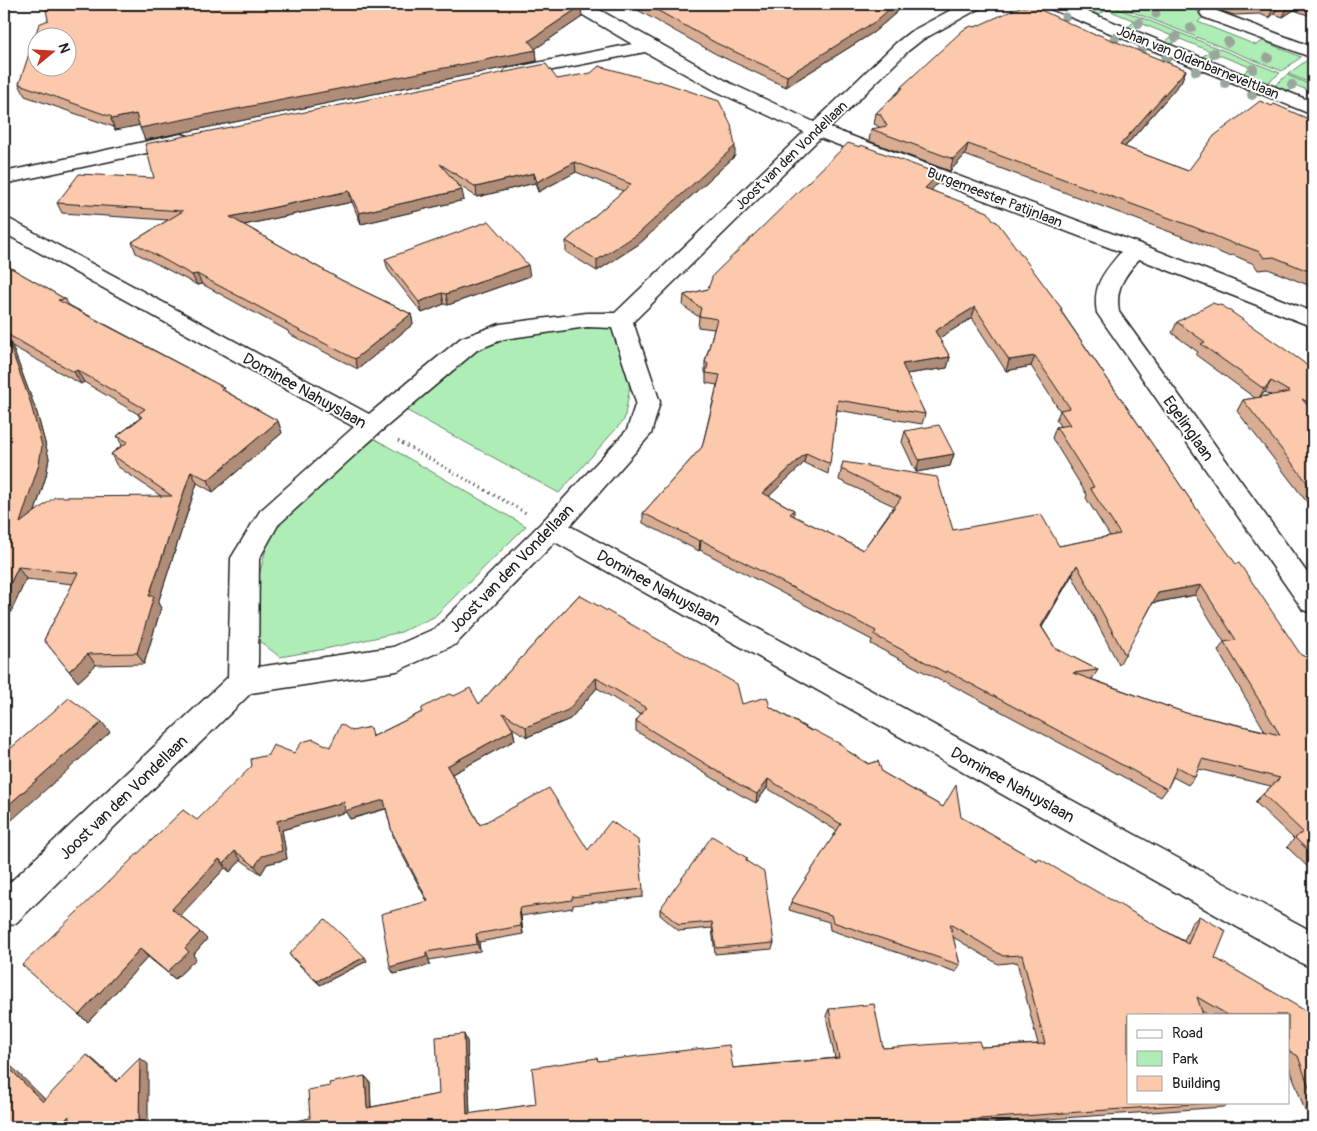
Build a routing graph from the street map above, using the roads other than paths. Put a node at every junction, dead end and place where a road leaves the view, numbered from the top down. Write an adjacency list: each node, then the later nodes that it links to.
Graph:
1 (577, 4): 6 (street, Burgemeester Patijnlaan)
2 (974, 4): 9 (street, Joost van den Vondellaan)
3 (1054, 4): 8 (street, Johan van Oldenbarneveltlaan)
4 (1209, 12): 5 (street)
5 (1305, 44)
6 (648, 46): 7 (street); 9 (street, Burgemeester Patijnlaan)
7 (494, 76)
8 (1313, 109)
9 (816, 130): 13 (street, Burgemeester Patijnlaan); 15 (street, Joost van den Vondellaan)
10 (196, 136): 11 (street)
11 (4, 178)
12 (4, 224): 16 (street, Dominee Nahuyslaan)
13 (1135, 250): 14 (street, Burgemeester Patijnlaan); 18 (street, Egelinglaan)
14 (1313, 320)
15 (621, 321): 16 (street); 17 (street, Joost van den Vondellaan)
16 (371, 426): 19 (street)
17 (552, 528): 19 (street, Joost van den Vondellaan); 21 (street, Dominee Nahuyslaan)
18 (1313, 602)
19 (243, 682): 20 (street, Joost van den Vondellaan)
20 (4, 911)
21 (1313, 951)

